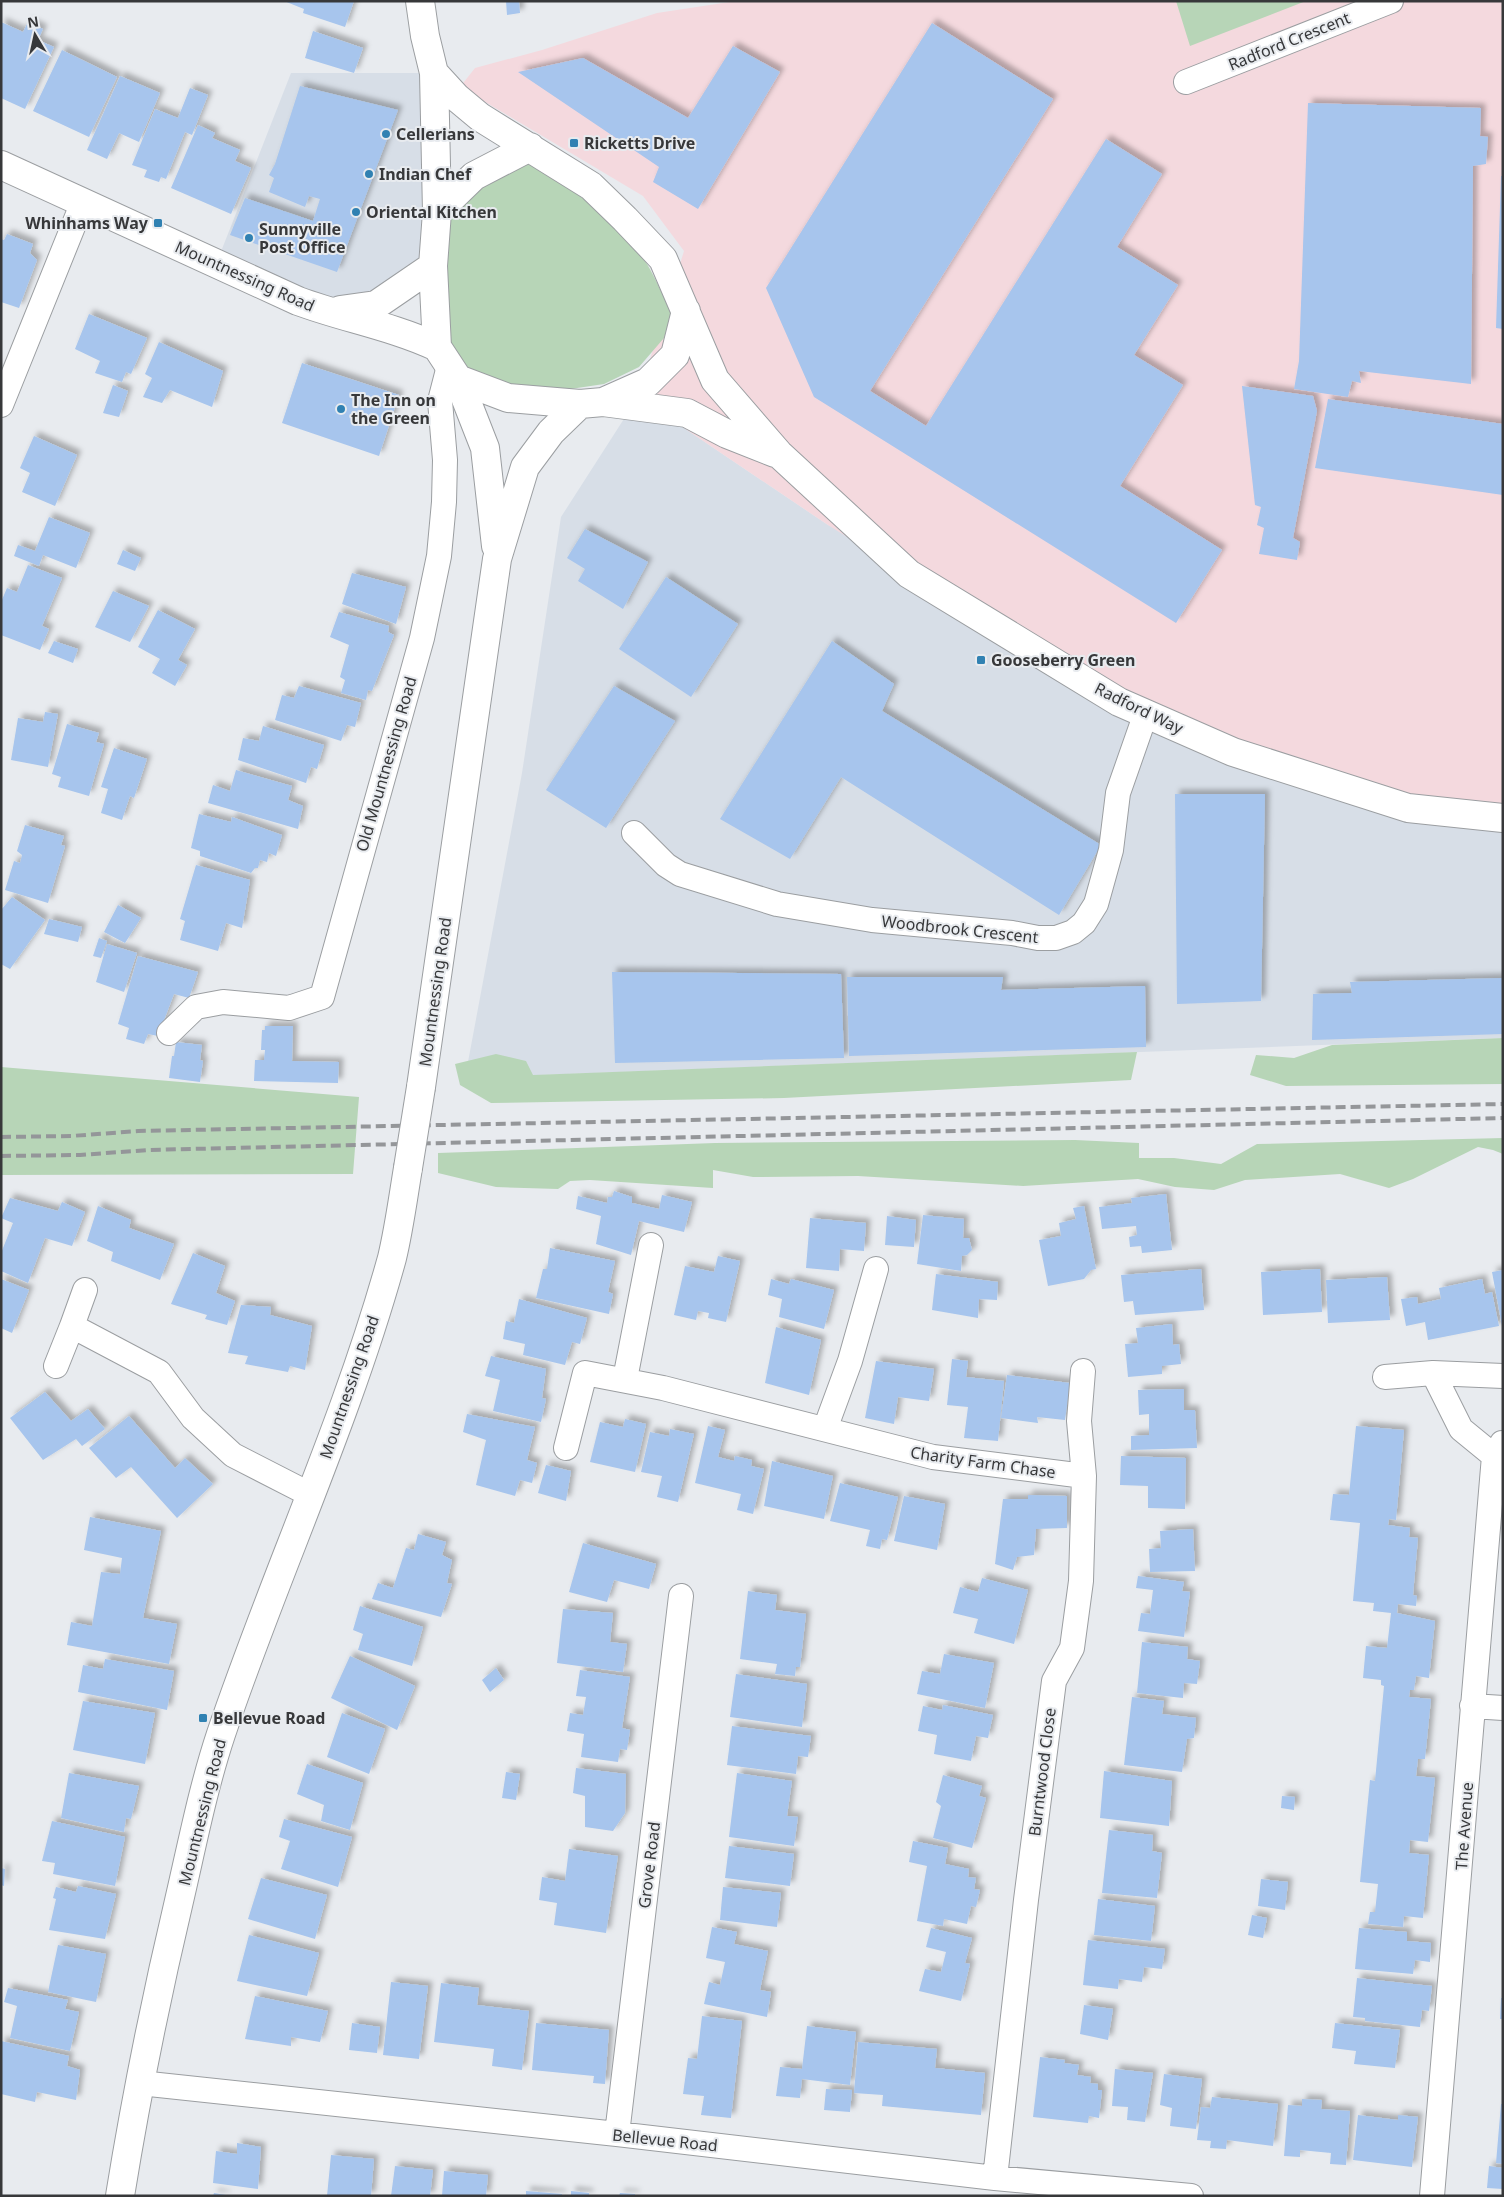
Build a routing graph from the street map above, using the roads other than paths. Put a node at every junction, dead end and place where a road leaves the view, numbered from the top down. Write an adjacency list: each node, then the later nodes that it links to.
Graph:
1 (420, 1): 3 (street, Mountnessing Road)
2 (1392, 1): 4 (street, Radford Crescent)
3 (434, 73): 5 (street); 8 (street, Mountnessing Road)
4 (1186, 82)
5 (530, 147): 8 (street); 10 (street)
6 (1, 165): 7 (street, Mountnessing Road)
7 (84, 202): 11 (street, Mountnessing Road); 14 (street)
8 (437, 212): 9 (street, Mountnessing Road)
9 (433, 266): 11 (street, Mountnessing Road); 12 (street, Mountnessing Road)
10 (686, 311): 13 (street, Mountnessing Road); 15 (street, Radford Way)
11 (326, 312): 12 (street, Mountnessing Road)
12 (448, 364): 13 (street, Mountnessing Road); 16 (street, Mountnessing Road); 20 (street, Old Mountnessing Road)
13 (592, 403): 15 (street, Radford Way); 16 (street, Mountnessing Road)
14 (1, 405)
15 (779, 454): 17 (street, Radford Way)
16 (498, 559): 35 (street, Mountnessing Road, bridge)
17 (1146, 713): 18 (street, Radford Way); 19 (street, Woodbrook Crescent)
18 (1503, 818)
19 (634, 833)
20 (169, 1033)
21 (651, 1245): 30 (street)
22 (876, 1269): 31 (street)
23 (85, 1290): 24 (street)
24 (72, 1326): 25 (street); 35 (street)
25 (56, 1366)
26 (1083, 1371): 34 (street, Burntwood Close)
27 (1433, 1374): 28 (street); 29 (street); 33 (street)
28 (1503, 1376)
29 (1385, 1377)
30 (625, 1379): 31 (street, Charity Farm Chase); 32 (street, Charity Farm Chase)
31 (825, 1430): 34 (street, Charity Farm Chase)
32 (566, 1448)
33 (1499, 1449): 37 (street, The Avenue)
34 (1084, 1476): 41 (street, Burntwood Close)
35 (311, 1495): 39 (street, Mountnessing Road)
36 (681, 1596): 40 (street, Grove Road)
37 (1472, 1706): 38 (street); 44 (street, The Avenue)
38 (1503, 1708)
39 (140, 2084): 40 (street, Bellevue Road); 42 (street, Mountnessing Road)
40 (617, 2134): 41 (street, Bellevue Road)
41 (995, 2178): 43 (street, Bellevue Road)
42 (120, 2196)
43 (1191, 2196)
44 (1432, 2196)

